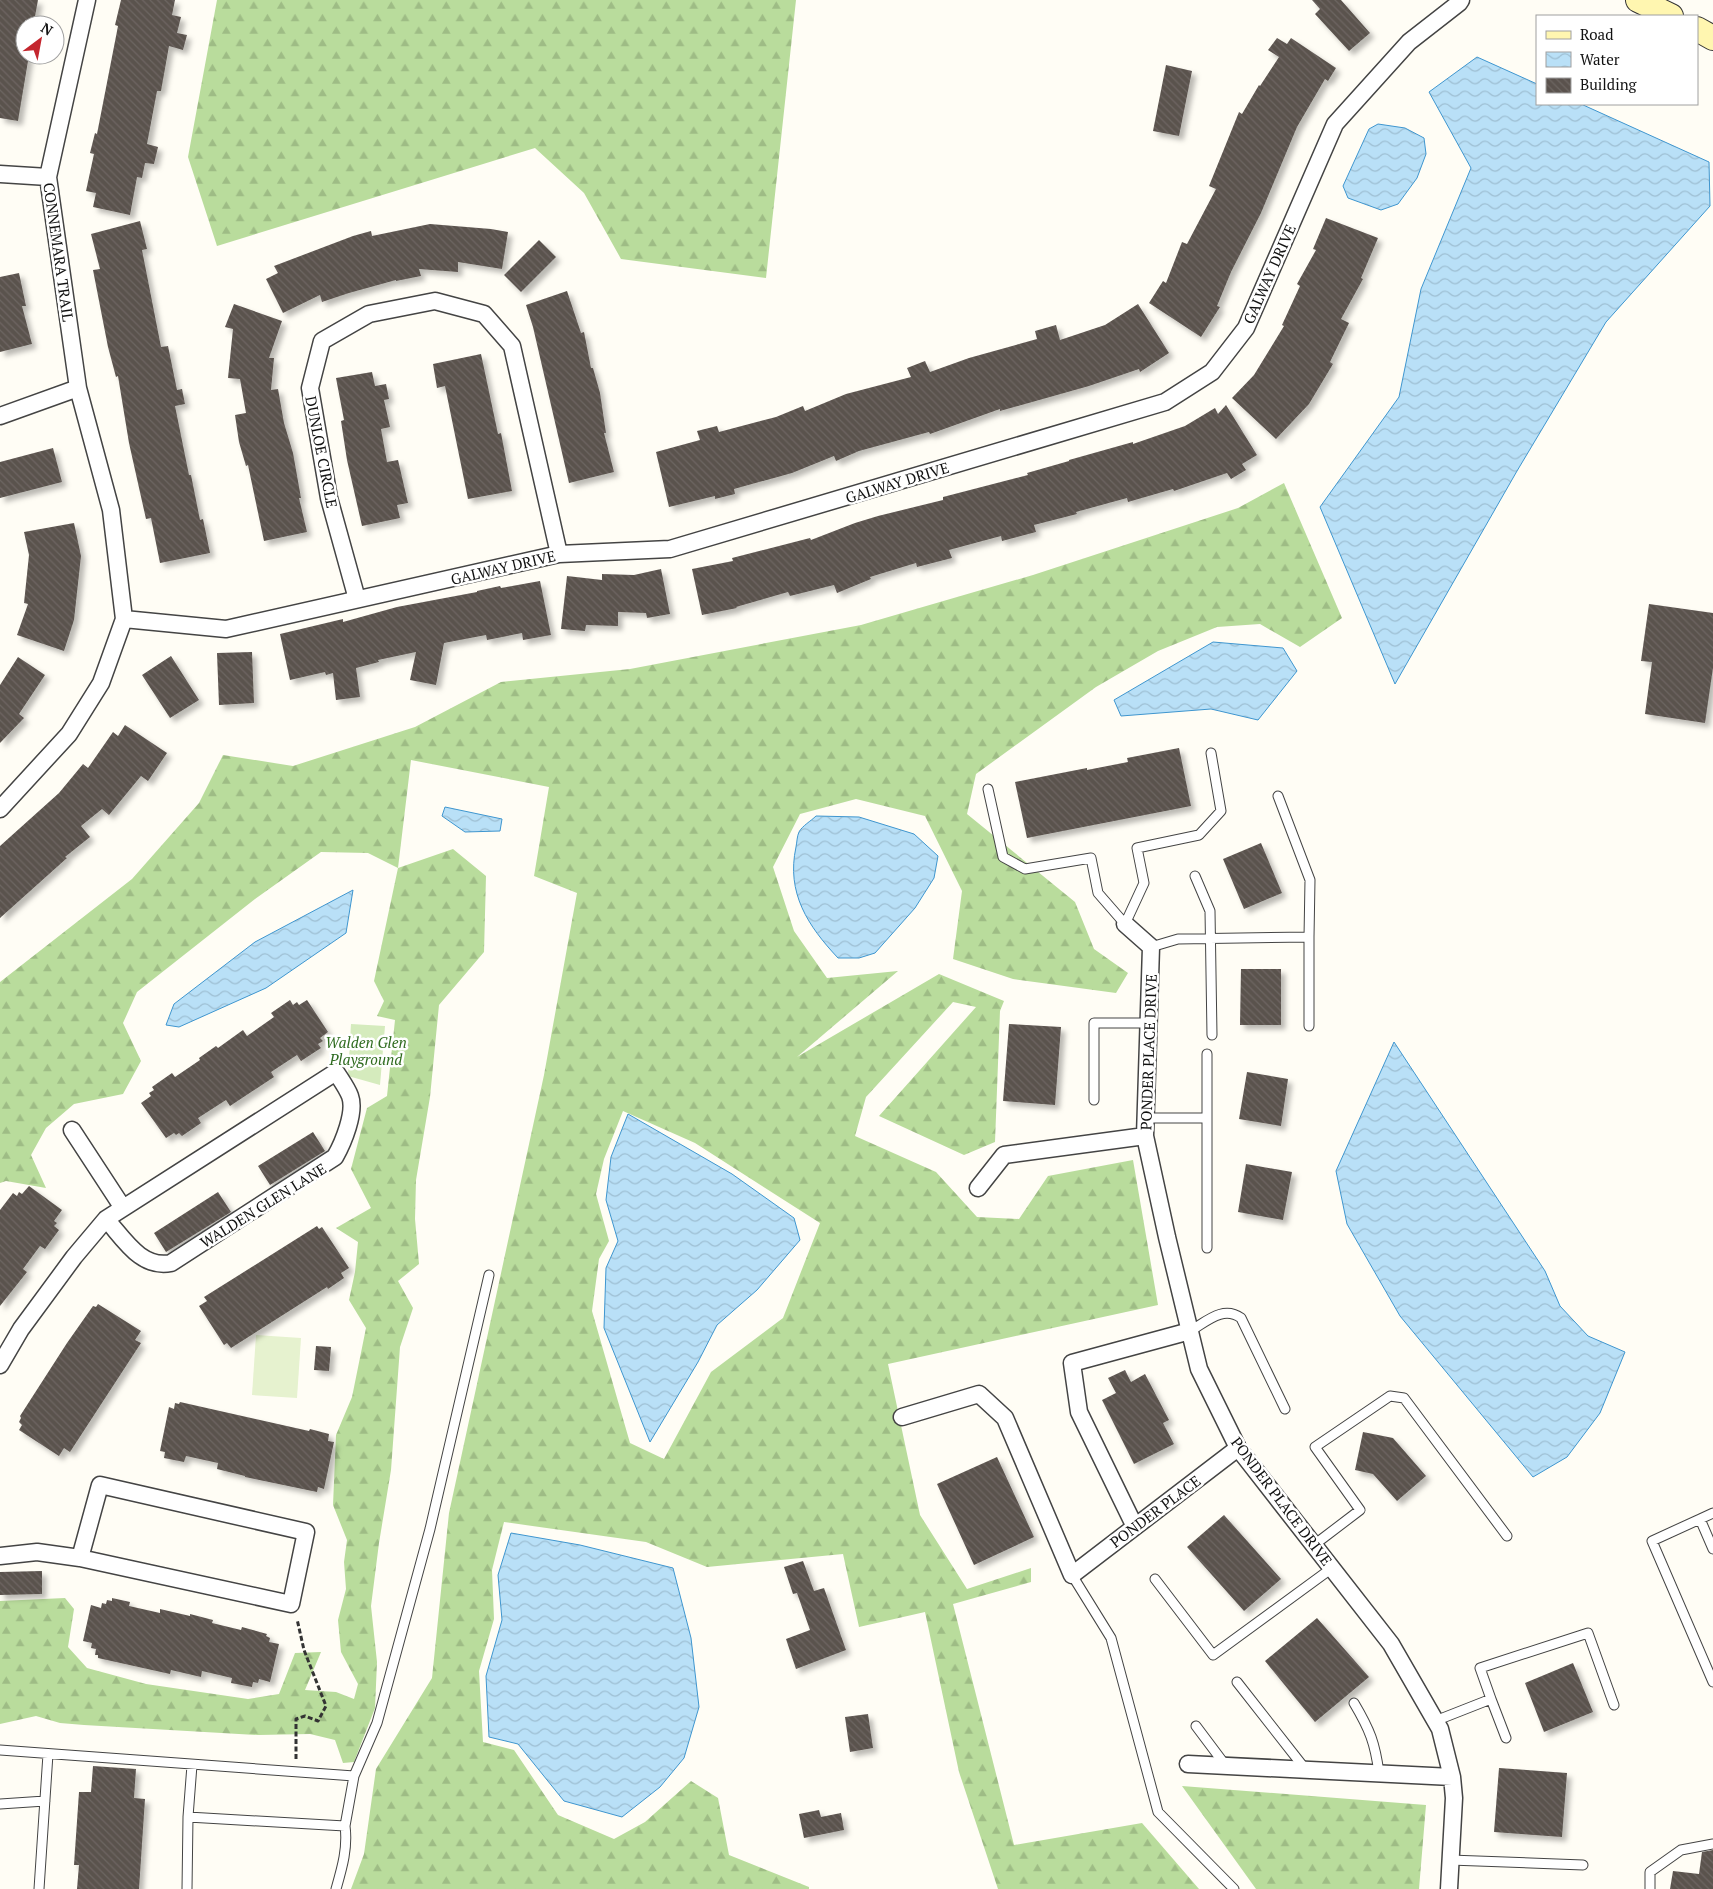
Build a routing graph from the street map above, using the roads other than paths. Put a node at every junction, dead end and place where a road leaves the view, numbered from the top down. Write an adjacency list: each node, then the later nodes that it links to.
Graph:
1 (87, 0): 8 (street, CONNEMARA TRAIL)
2 (1461, 0): 11 (street, GALWAY DRIVE)
3 (1638, 0): 4 (street)
4 (1669, 15)
5 (1698, 30): 6 (street)
6 (1713, 38)
7 (0, 174): 8 (street)
8 (48, 177): 9 (street, CONNEMARA TRAIL)
9 (78, 388): 10 (street); 13 (street, CONNEMARA TRAIL)
10 (0, 416)
11 (559, 554): 12 (street, GALWAY DRIVE); 12 (street, DUNLOE CIRCLE)
12 (357, 600): 13 (street, GALWAY DRIVE)
13 (124, 619): 17 (street, CONNEMARA TRAIL)
14 (1212, 753): 19 (lane)
15 (988, 789): 19 (lane)
16 (1278, 796): 20 (lane)
17 (0, 809)
18 (1195, 876): 21 (lane)
19 (1125, 924): 22 (street)
20 (1309, 937): 21 (lane); 24 (lane)
21 (1211, 939): 22 (lane); 25 (lane)
22 (1151, 947): 23 (street, PONDER PLACE DRIVE)
23 (1148, 1023): 27 (lane); 28 (street, PONDER PLACE DRIVE)
24 (1309, 1026)
25 (1212, 1035)
26 (1207, 1054): 29 (lane)
27 (1094, 1100)
28 (1146, 1118): 29 (lane); 31 (street, PONDER PLACE DRIVE)
29 (1207, 1118): 35 (lane)
30 (72, 1130): 33 (street)
31 (1145, 1136): 32 (street); 37 (street, PONDER PLACE DRIVE)
32 (978, 1188)
33 (123, 1208): 34 (street, WALDEN GLEN LANE); 34 (street, WALDEN GLEN LANE)
34 (106, 1219): 38 (street, WALDEN GLEN LANE)
35 (1207, 1248)
36 (489, 1275): 68 (lane)
37 (1190, 1331): 39 (lane); 41 (street, PONDER PLACE DRIVE); 44 (street)
38 (0, 1365)
39 (1285, 1409)
40 (902, 1417): 51 (street)
41 (1238, 1448): 44 (street, PONDER PLACE); 46 (street, PONDER PLACE DRIVE)
42 (1713, 1513): 43 (lane)
43 (1700, 1520): 47 (lane); 54 (lane)
44 (1135, 1527): 51 (street, PONDER PLACE)
45 (1507, 1536): 46 (lane)
46 (1314, 1545): 50 (street, PONDER PLACE DRIVE)
47 (1713, 1549)
48 (0, 1556): 49 (street)
49 (80, 1558): 49 (street)
50 (1332, 1568): 52 (lane); 58 (street, PONDER PLACE DRIVE)
51 (1072, 1574): 80 (lane)
52 (1155, 1579)
53 (1237, 1682): 66 (lane)
54 (1713, 1682)
55 (1492, 1698): 57 (lane); 58 (lane); 60 (lane)
56 (1354, 1703): 67 (lane)
57 (1614, 1705)
58 (1436, 1721): 69 (street, PONDER PLACE DRIVE)
59 (1196, 1726): 65 (lane)
60 (1506, 1738)
61 (0, 1750): 62 (lane)
62 (48, 1754): 64 (lane); 70 (lane)
63 (1188, 1764): 65 (street)
64 (192, 1765): 68 (lane); 72 (lane)
65 (1226, 1766): 66 (street)
66 (1306, 1770): 67 (street)
67 (1379, 1773): 69 (street)
68 (354, 1776): 73 (lane)
69 (1452, 1777): 75 (street, PONDER PLACE DRIVE)
70 (45, 1801): 71 (lane); 77 (lane)
71 (0, 1804)
72 (188, 1817): 73 (lane); 78 (lane)
73 (345, 1826): 79 (lane)
74 (1713, 1844): 82 (lane)
75 (1450, 1860): 76 (lane); 81 (street, PONDER PLACE DRIVE)
76 (1583, 1865)
77 (39, 1889)
78 (187, 1889)
79 (336, 1889)
80 (1234, 1889)
81 (1449, 1889)
82 (1650, 1889)

